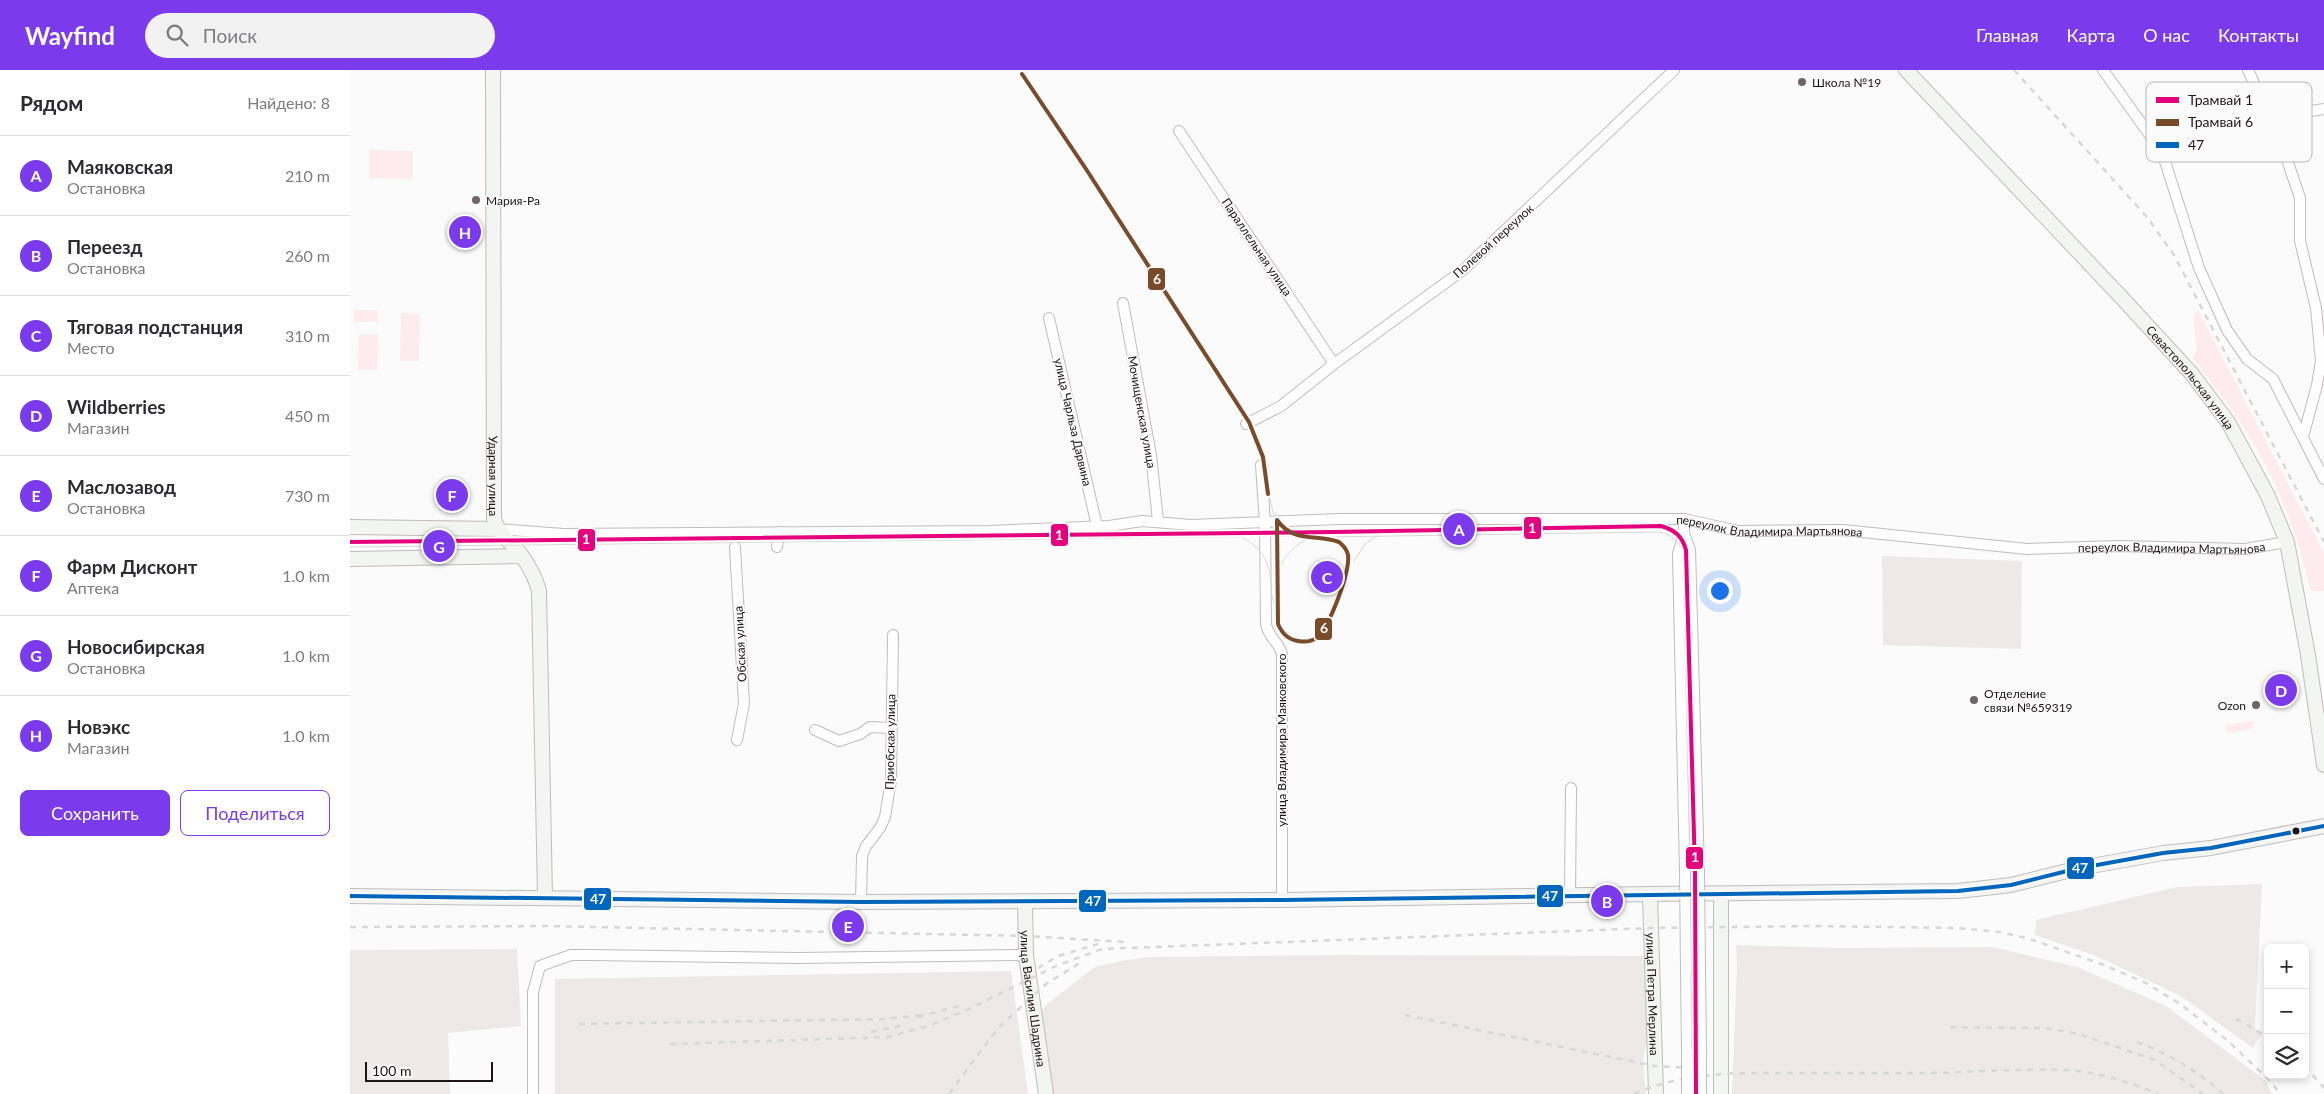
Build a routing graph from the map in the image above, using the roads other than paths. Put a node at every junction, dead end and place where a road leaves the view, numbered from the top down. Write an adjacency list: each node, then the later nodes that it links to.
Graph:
1 (493, 70): 23 (main road, Ударная улица)
2 (1674, 70): 13 (street, Полевой переулок)
3 (1906, 70): 26 (main road, Севастопольская улица)
4 (2103, 70): 7 (street)
5 (2248, 70): 6 (street)
6 (2253, 82)
7 (2146, 130)
8 (1179, 131): 13 (street, Параллельная улица)
9 (2165, 162): 15 (street)
10 (2288, 162): 15 (street)
11 (1124, 303): 19 (street, Мочищенская улица)
12 (1049, 318): 21 (street, улица Чарльза Дарвина)
13 (1334, 364): 14 (street, Полевой переулок)
14 (1246, 424)
15 (2303, 437): 17 (street)
16 (1261, 465): 20 (street, улица Владимира Маяковского)
17 (2324, 480)
18 (1684, 519): 20 (street, переулок Владимира Мартьянова); 25 (street); 26 (street, переулок Владимира Мартьянова)
19 (1158, 521): 20 (street, переулок Владимира Мартьянова); 21 (street, переулок Владимира Мартьянова)
20 (1266, 523): 43 (street, улица Владимира Маяковского)
21 (1097, 526): 24 (street, переулок Владимира Мартьянова)
22 (350, 527): 23 (main road, переулок Владимира Мартьянова)
23 (497, 529): 24 (street, переулок Владимира Мартьянова); 29 (main road, Ударная улица)
24 (779, 532): 28 (street)
25 (1684, 533): 50 (street, bridge); 51 (street, bridge)
26 (2287, 542): 35 (main road, Севастопольская улица)
27 (735, 547): 34 (street, Обская улица)
28 (777, 547)
29 (522, 556): 30 (main road); 42 (main road, Ударная улица)
30 (350, 559)
31 (893, 635): 32 (street, Приобская улица)
32 (891, 728): 33 (street); 45 (street, Приобская улица)
33 (815, 730)
34 (737, 740)
35 (2324, 765)
36 (1571, 788): 40 (street)
37 (2324, 826): 39 (main road)
38 (1650, 894): 39 (main road); 40 (main road); 49 (main road, улица Петра Мерлина)
39 (1721, 894): 52 (main road)
40 (1570, 895): 43 (main road)
41 (350, 896): 42 (main road)
42 (545, 897): 45 (main road)
43 (1282, 900): 44 (main road)
44 (1025, 901): 45 (main road); 46 (main road, улица Василия Шадрина)
45 (861, 902)
46 (1026, 955): 47 (street); 48 (main road, улица Василия Шадрина)
47 (533, 1094)
48 (1046, 1094)
49 (1656, 1094)
50 (1687, 1094)
51 (1701, 1094)
52 (1720, 1094)

